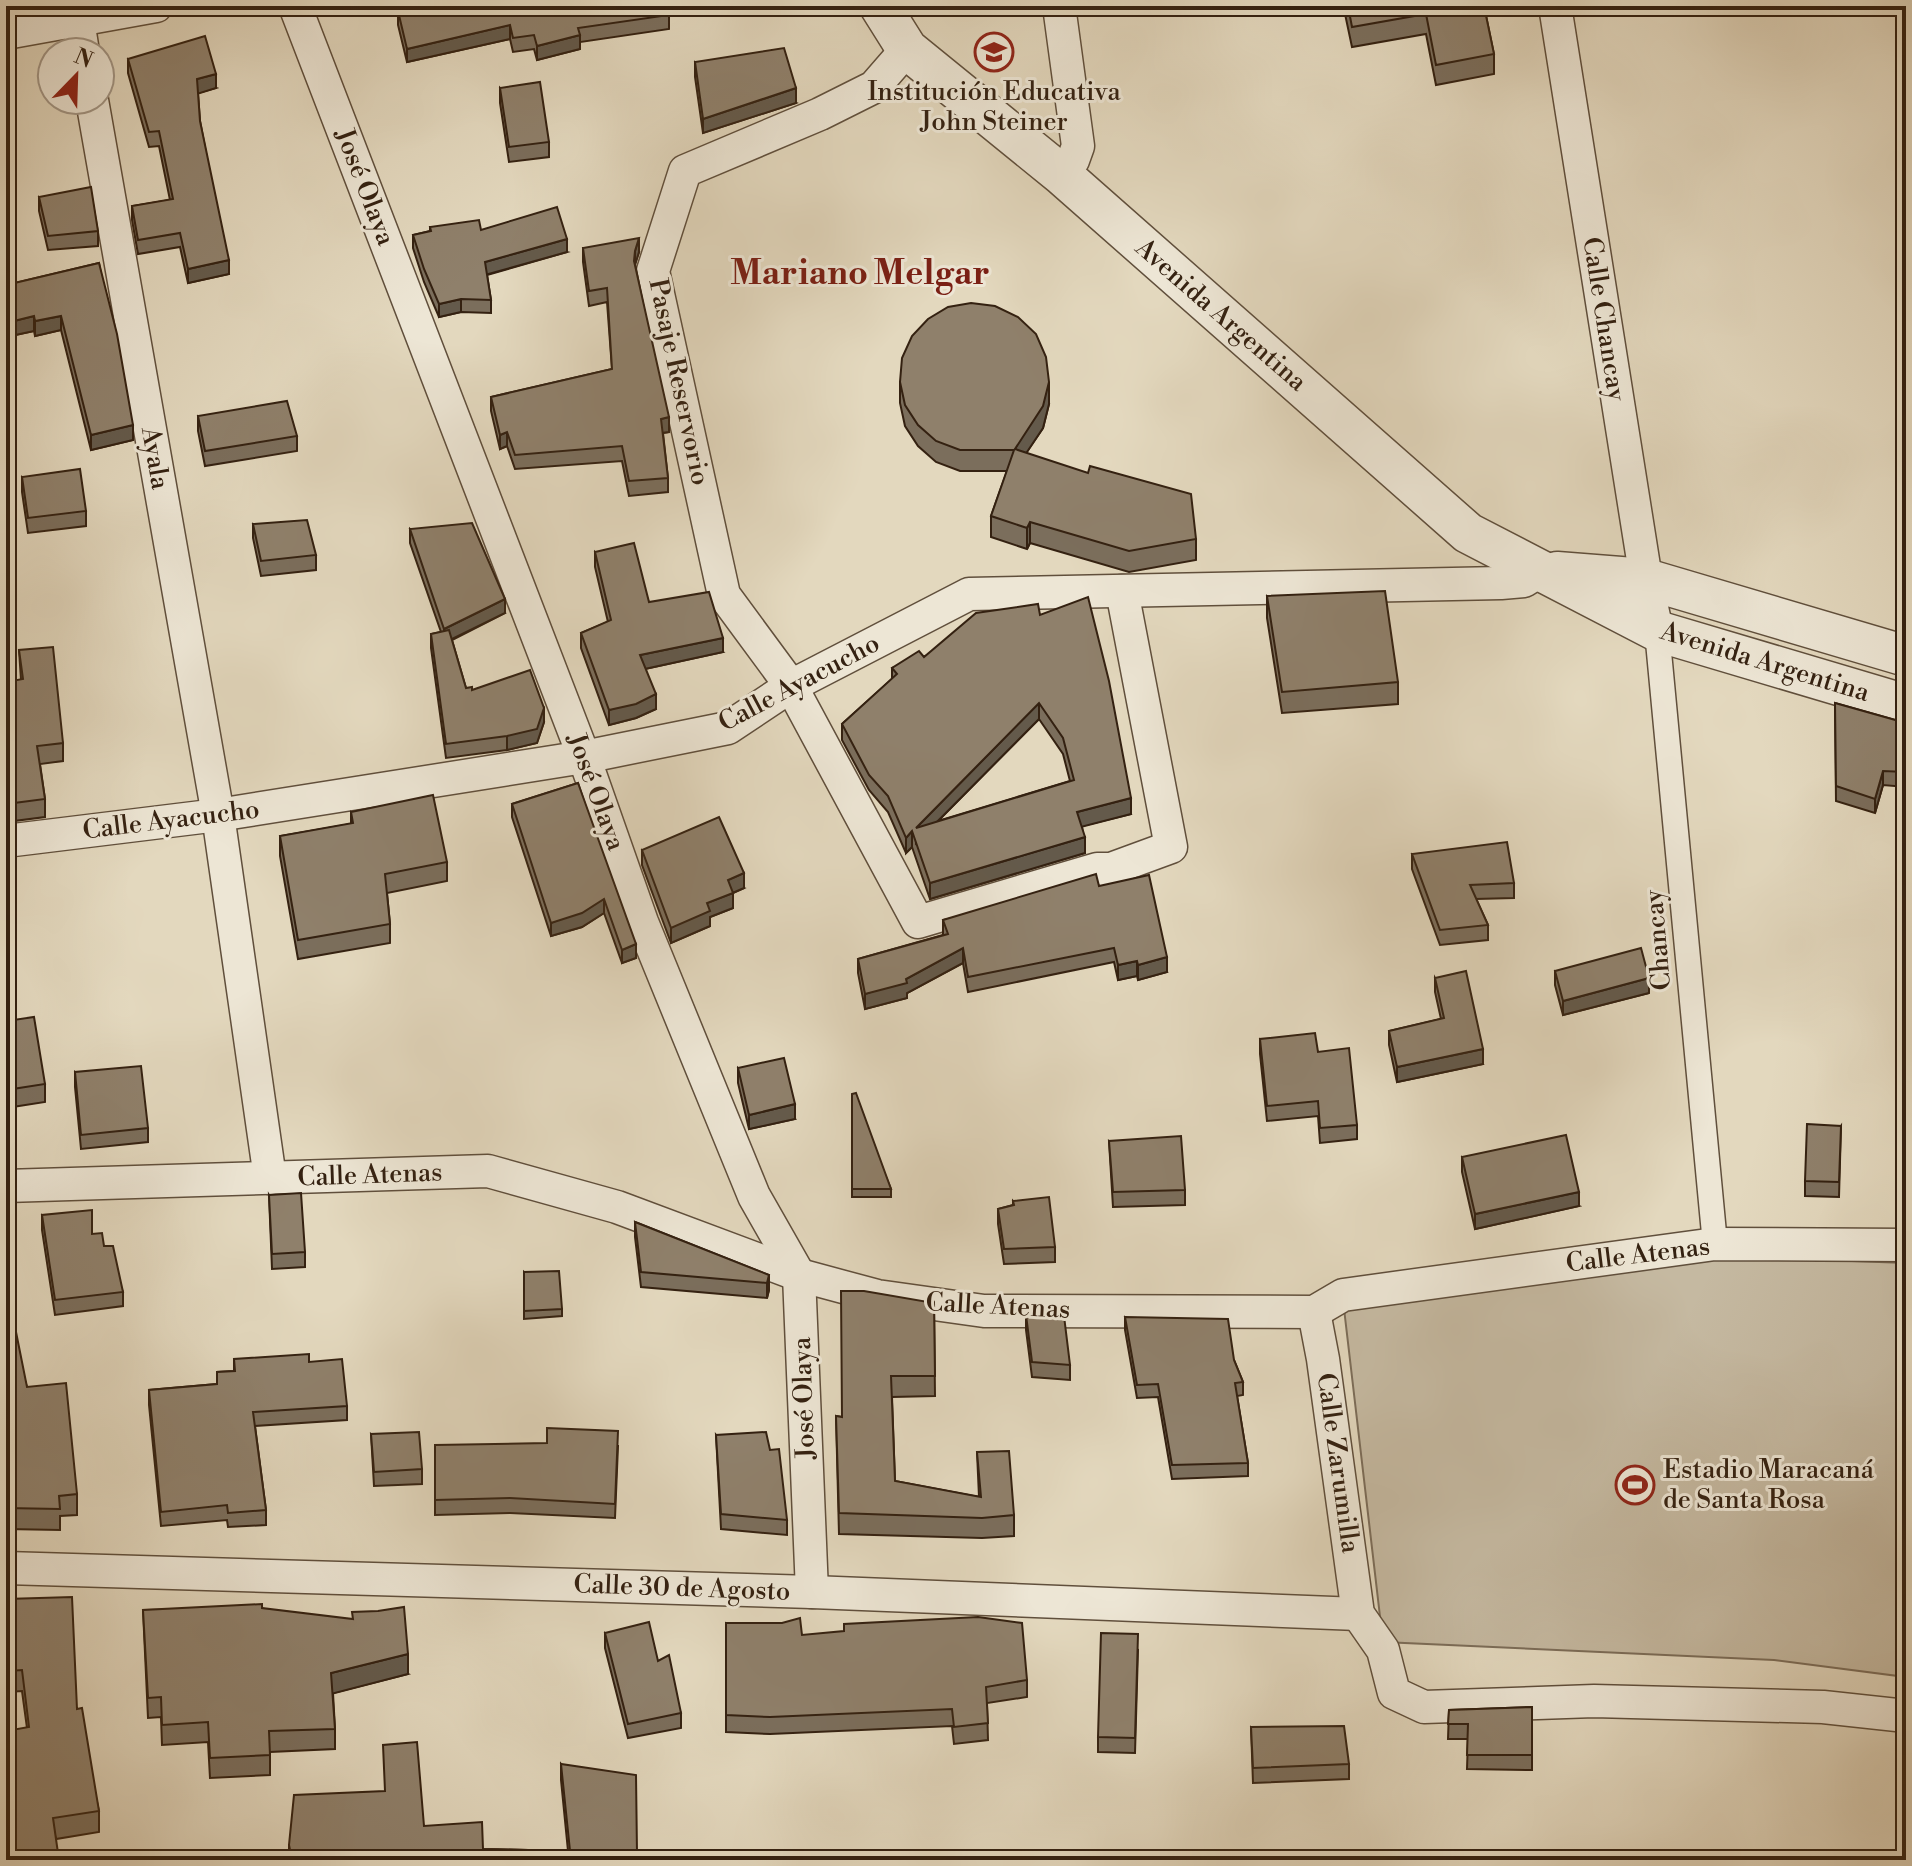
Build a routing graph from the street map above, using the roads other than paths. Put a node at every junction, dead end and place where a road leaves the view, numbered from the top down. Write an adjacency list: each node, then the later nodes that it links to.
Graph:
1 (156, 6): 6 (street)
2 (295, 6): 19 (street, José Olaya)
3 (880, 6): 9 (street, Avenida Argentina)
4 (1059, 6): 11 (street)
5 (1555, 6): 13 (street, Calle Chancay)
6 (78, 20): 7 (street); 8 (street)
7 (6, 33)
8 (80, 36)
9 (907, 49): 11 (street, Avenida Argentina); 17 (street, Pasaje Reservorio)
10 (95, 116): 20 (street, Ayala)
11 (1062, 175): 12 (street, Avenida Argentina)
12 (1540, 571): 13 (street, Avenida Argentina); 14 (street, Calle Ayacucho); 15 (street, Avenida Argentina)
13 (1646, 579): 15 (street, Calle Chancay); 16 (street, Avenida Argentina)
14 (1122, 591): 17 (street, Calle Ayacucho); 17 (street, Pasaje Reservorio)
15 (1657, 631): 18 (street, Avenida Argentina); 24 (street, Chancay)
16 (1906, 656)
17 (791, 686): 19 (street, Calle Ayacucho)
18 (1906, 705)
19 (584, 757): 20 (street, Calle Ayacucho); 26 (street, José Olaya)
20 (218, 815): 21 (street, Calle Ayacucho); 22 (street, Ayala)
21 (6, 841)
22 (270, 1178): 23 (street, Calle Atenas); 26 (street, Calle Atenas)
23 (6, 1186)
24 (1715, 1244): 25 (street, Calle Atenas); 27 (street, Calle Atenas)
25 (1906, 1245)
26 (799, 1275): 27 (street, Calle Atenas); 29 (street, José Olaya)
27 (1314, 1312): 30 (street, Calle Zarumilla)
28 (6, 1568): 29 (street, Calle 30 de Agosto)
29 (812, 1592): 30 (street, Calle 30 de Agosto)
30 (1358, 1614): 31 (street)
31 (1906, 1716)

